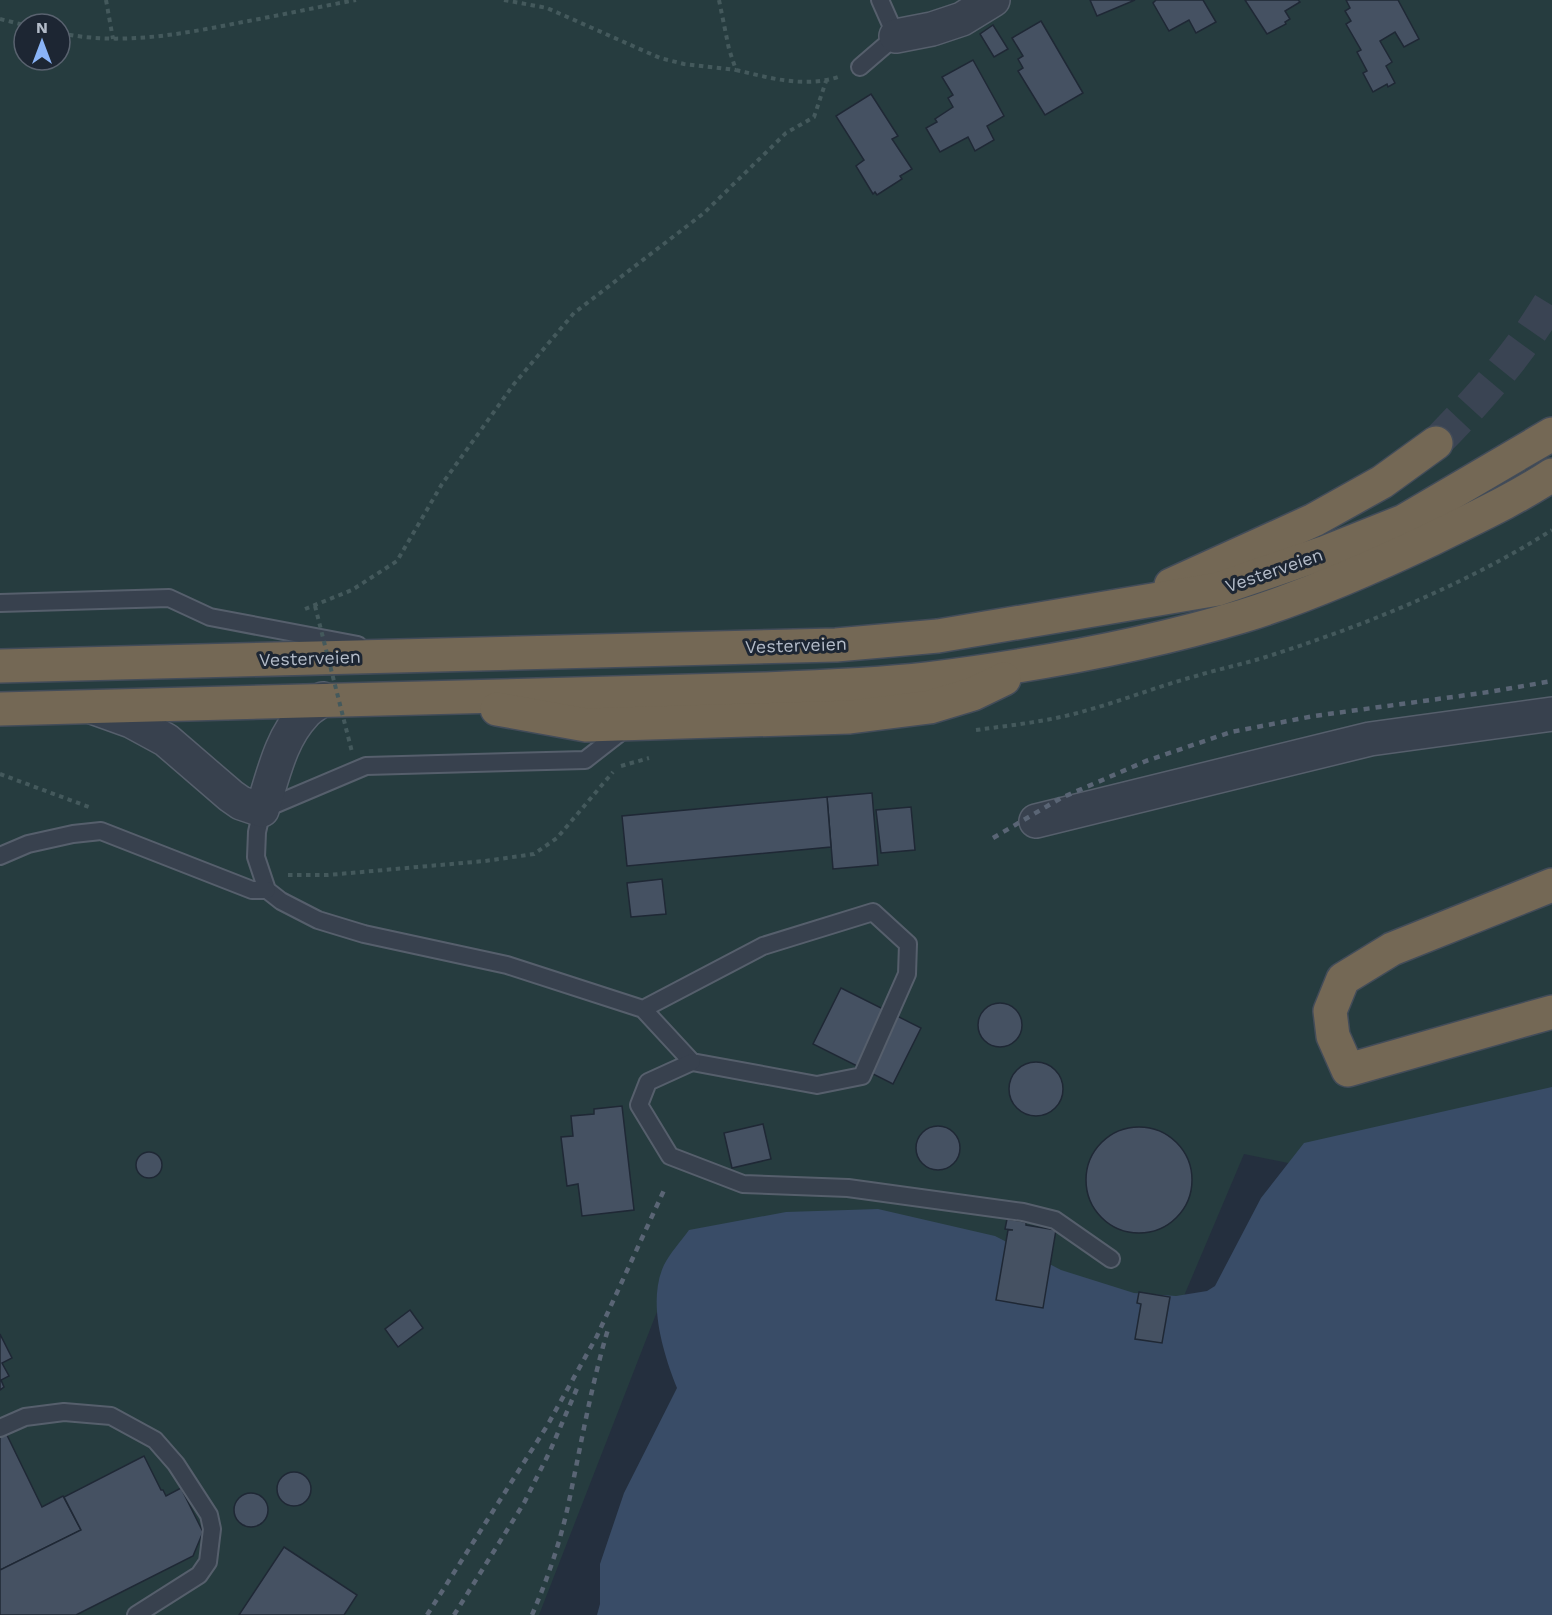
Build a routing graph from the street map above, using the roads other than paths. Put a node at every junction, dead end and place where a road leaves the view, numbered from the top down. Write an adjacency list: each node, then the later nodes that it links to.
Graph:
1 (880, 0): 3 (lane)
2 (993, 0): 3 (street)
3 (896, 36): 4 (lane)
4 (860, 67)
5 (1552, 434): 11 (highway, Vesterveien)
6 (1436, 443): 11 (highway)
7 (1552, 475): 9 (highway, Vesterveien)
8 (1552, 500): 9 (highway)
9 (1488, 511): 13 (highway, Vesterveien)
10 (0, 603): 12 (lane)
11 (1128, 604): 12 (highway, Vesterveien)
12 (406, 655): 14 (highway, Vesterveien)
13 (1041, 662): 15 (highway, Vesterveien); 20 (highway)
14 (0, 666)
15 (424, 697): 16 (highway, Vesterveien); 20 (highway)
16 (323, 699): 17 (highway, Vesterveien); 21 (street)
17 (92, 706): 18 (highway, Vesterveien); 21 (street)
18 (0, 708)
19 (1552, 714): 22 (street)
20 (632, 724): 21 (lane)
21 (262, 810): 25 (lane)
22 (1036, 821)
23 (0, 856): 25 (lane)
24 (1552, 885): 27 (highway)
25 (267, 890): 26 (lane)
26 (643, 1009): 28 (lane); 28 (lane)
27 (1552, 1012)
28 (692, 1062): 29 (lane)
29 (1111, 1259)
30 (0, 1428): 31 (lane)
31 (136, 1615)

